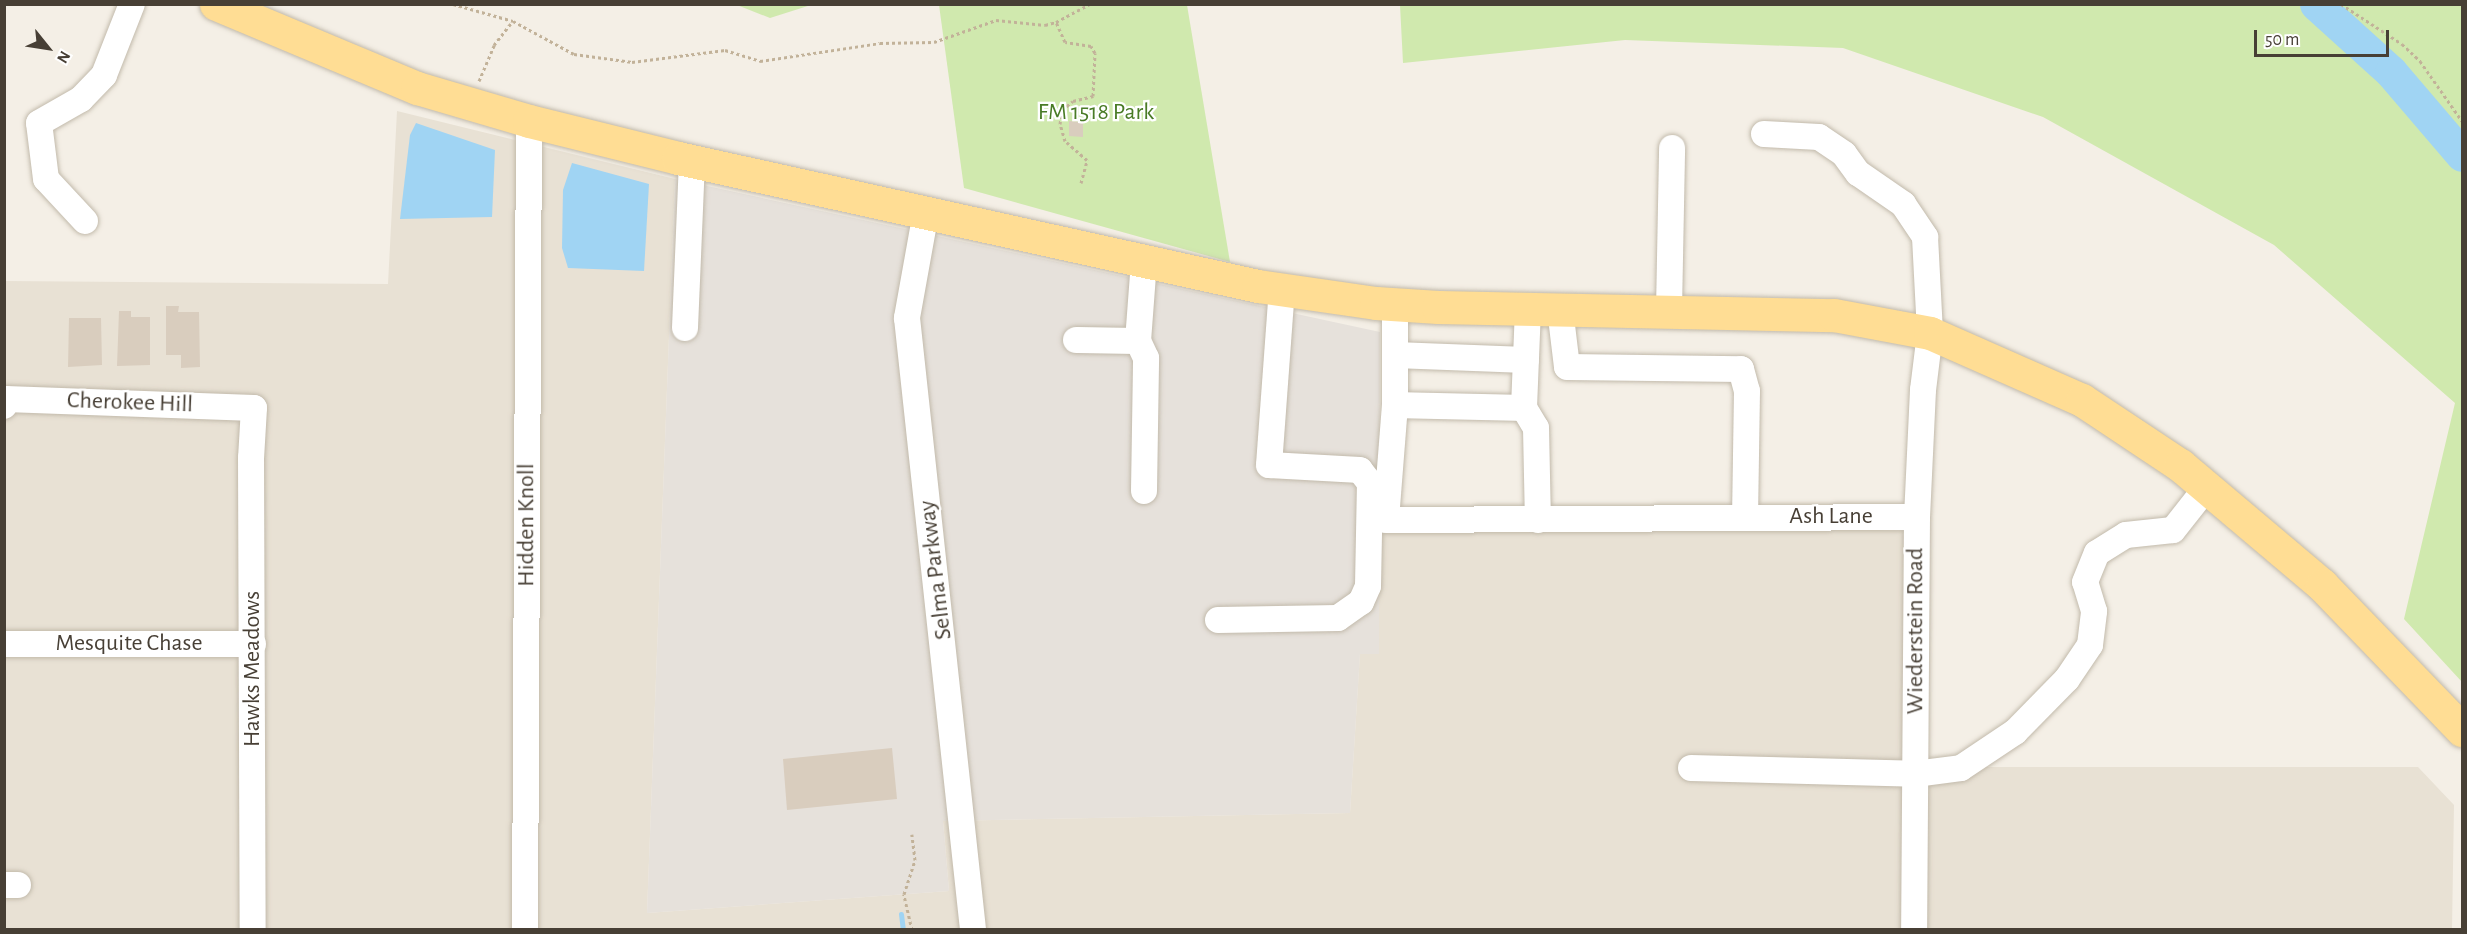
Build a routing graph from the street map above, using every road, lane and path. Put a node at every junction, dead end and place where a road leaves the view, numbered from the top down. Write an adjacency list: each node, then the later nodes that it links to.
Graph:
1 (132, 4): 16 (street)
2 (216, 4): 8 (main road)
3 (453, 4): 6 (path)
4 (1089, 4): 7 (path)
5 (2341, 4): 10 (path)
6 (513, 21): 7 (path); 8 (path)
7 (1056, 22): 14 (path)
8 (472, 104): 9 (main road)
9 (529, 121): 13 (main road); 45 (street, Hidden Knoll)
10 (2463, 121)
11 (1764, 134): 23 (street, Wiederstein Road)
12 (1672, 148): 21 (street)
13 (692, 161): 15 (main road); 22 (street)
14 (1081, 183)
15 (926, 212): 17 (main road); 47 (street, Selma Parkway)
16 (85, 221)
17 (1144, 261): 18 (main road); 25 (street)
18 (1281, 290): 19 (main road); 37 (street)
19 (1395, 305): 20 (main road); 26 (street)
20 (1544, 309): 21 (main road); 27 (street); 34 (street)
21 (1669, 310): 23 (main road)
22 (685, 328)
23 (1930, 333): 32 (main road); 35 (street, Wiederstein Road)
24 (1076, 340): 25 (street)
25 (1138, 341): 33 (street)
26 (1395, 355): 27 (street); 29 (street)
27 (1526, 360): 31 (street)
28 (5, 402): 30 (street, Cherokee Hill)
29 (1395, 405): 31 (street); 36 (street, Ash Lane)
30 (254, 408): 39 (street, Hawks Meadows)
31 (1524, 408): 36 (street)
32 (2207, 487): 40 (main road); 42 (street)
33 (1144, 491)
34 (1745, 517): 35 (street, Ash Lane); 36 (street, Ash Lane)
35 (1917, 517): 42 (street, Wiederstein Road)
36 (1538, 520)
37 (1218, 620)
38 (4, 644): 39 (street, Mesquite Chase)
39 (254, 644): 44 (street, Hawks Meadows)
40 (2463, 730)
41 (1691, 768): 42 (street)
42 (1915, 774): 48 (street, Wiederstein Road)
43 (912, 834): 46 (path)
44 (253, 930)
45 (525, 930)
46 (912, 930)
47 (973, 930)
48 (1914, 930)

